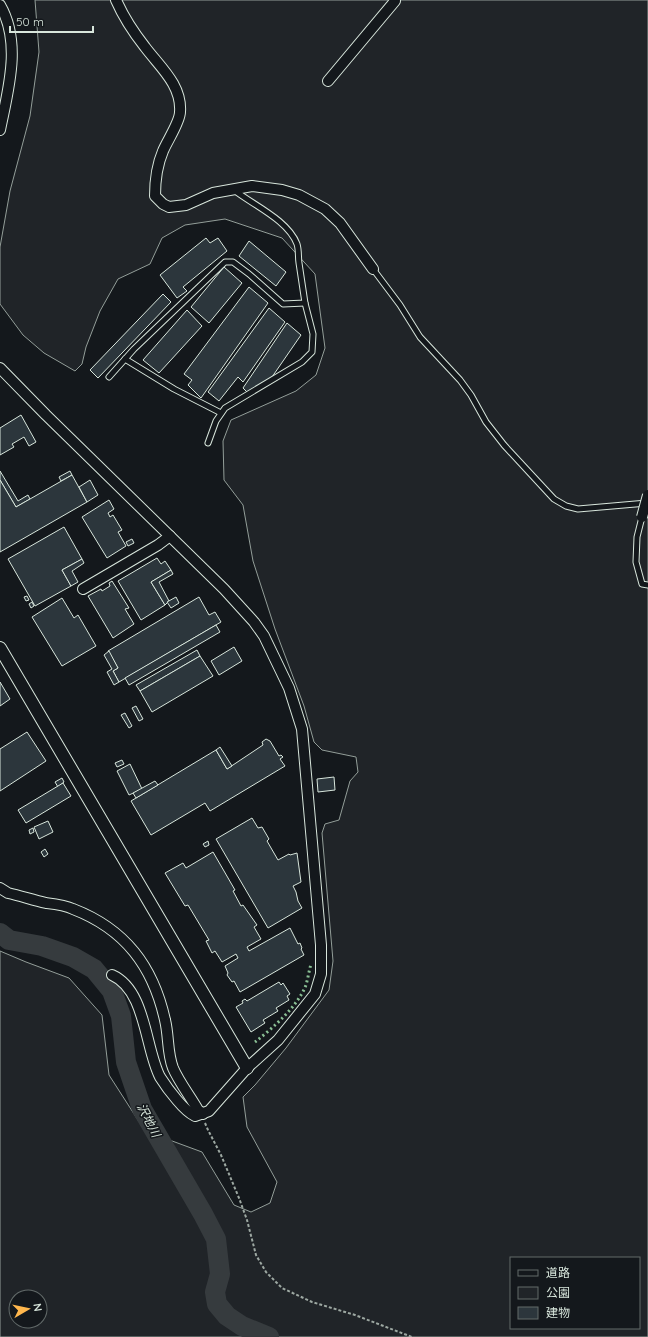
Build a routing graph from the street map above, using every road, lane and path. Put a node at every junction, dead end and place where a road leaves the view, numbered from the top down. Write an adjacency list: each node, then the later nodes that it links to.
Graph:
1 (116, 0): 6 (street)
2 (395, 1): 4 (street)
3 (0, 5): 5 (street)
4 (328, 81)
5 (0, 130)
6 (232, 189): 7 (street); 8 (lane)
7 (373, 269): 15 (lane)
8 (305, 303): 9 (lane); 12 (lane)
9 (125, 359): 11 (lane); 12 (lane)
10 (0, 368): 17 (street)
11 (109, 377)
12 (221, 414): 13 (lane)
13 (208, 443)
14 (648, 495): 16 (street, bridge)
15 (648, 503)
16 (642, 517): 18 (lane)
17 (170, 536): 19 (street); 23 (street)
18 (648, 585)
19 (83, 589)
20 (0, 648): 23 (street)
21 (0, 888): 24 (street)
22 (112, 975): 24 (street)
23 (247, 1068): 24 (street)
24 (202, 1114): 25 (path)
25 (412, 1337)

